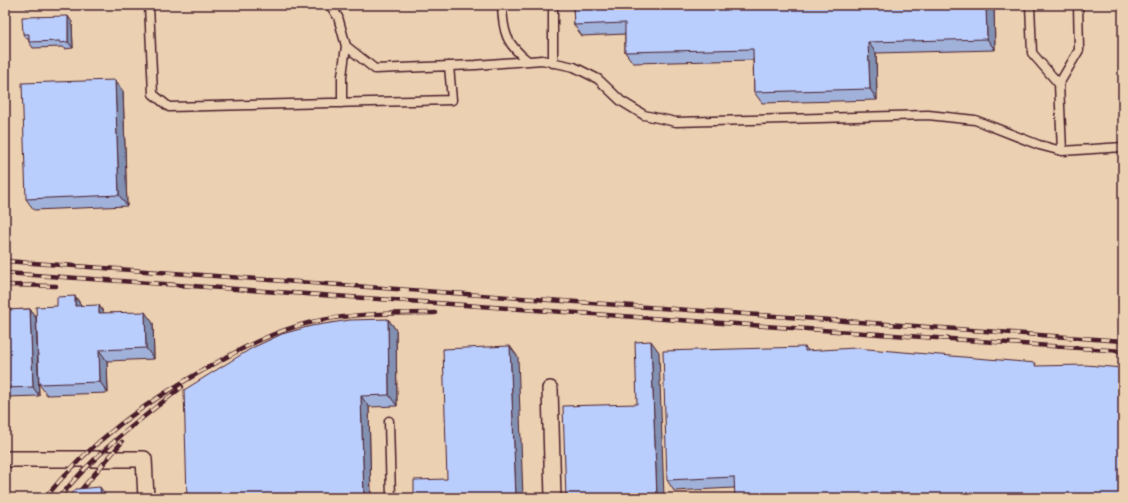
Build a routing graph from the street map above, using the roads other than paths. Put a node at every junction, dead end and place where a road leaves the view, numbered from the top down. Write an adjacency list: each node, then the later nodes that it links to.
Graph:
1 (149, 5): 12 (lane)
2 (330, 5): 7 (lane)
3 (502, 5): 8 (lane)
4 (554, 5): 9 (lane)
5 (1030, 5): 11 (lane)
6 (1078, 5): 11 (lane)
7 (346, 46): 10 (lane); 12 (lane)
8 (528, 61): 9 (lane); 10 (lane)
9 (554, 63): 14 (lane)
10 (449, 66): 12 (lane)
11 (1059, 84): 14 (lane)
12 (342, 103)
13 (1123, 146): 14 (lane)
14 (1062, 151)
15 (550, 389): 20 (street)
16 (389, 421): 19 (lane)
17 (5, 459): 18 (street)
18 (146, 498)
19 (391, 498)
20 (553, 498)

